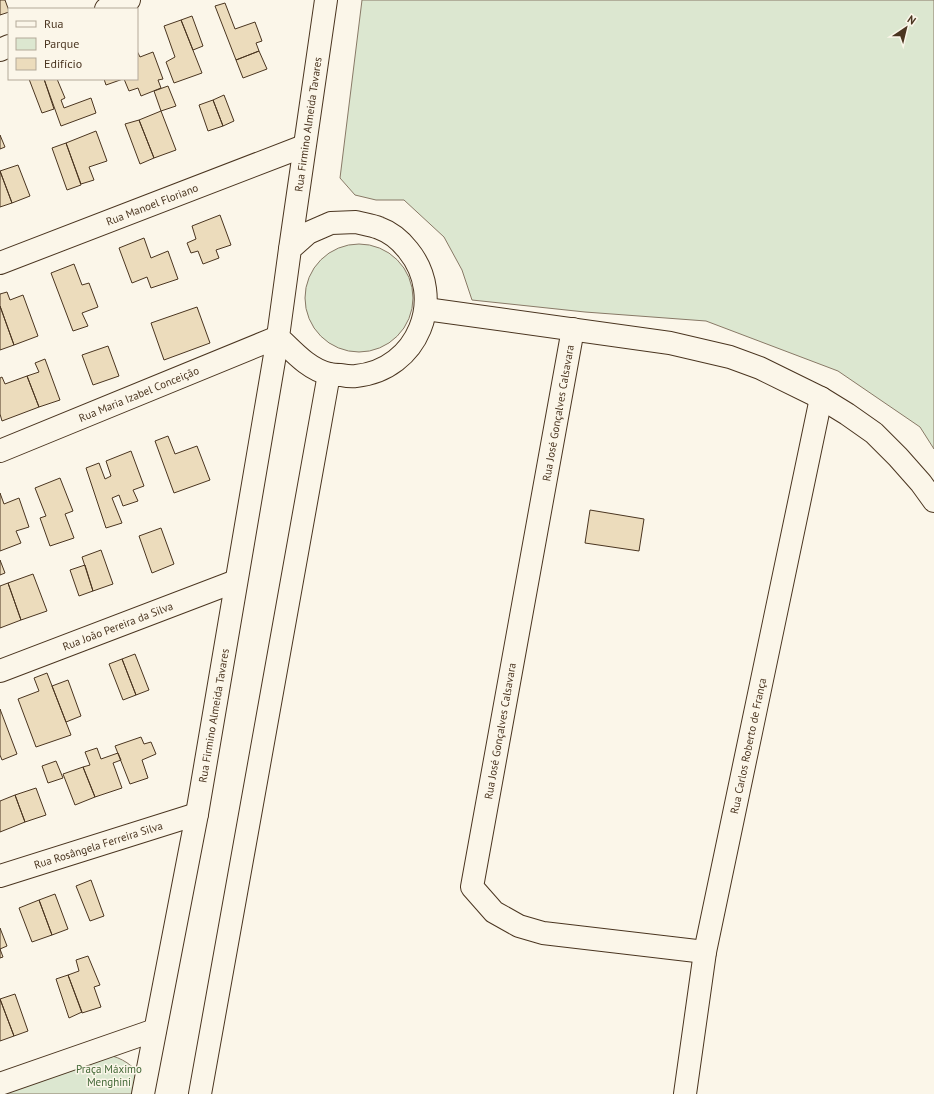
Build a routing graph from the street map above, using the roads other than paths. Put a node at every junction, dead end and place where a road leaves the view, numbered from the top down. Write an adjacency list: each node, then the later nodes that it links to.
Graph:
1 (129, 0): 3 (street)
2 (326, 0): 4 (street, Rua Firmino Almeida Tavares)
3 (109, 8)
4 (304, 146): 5 (street, Rua Firmino Almeida Tavares); 6 (street, Rua Manoel Floriano)
5 (290, 249): 7 (street); 9 (street, Rua Firmino Almeida Tavares)
6 (0, 263)
7 (426, 309): 8 (street); 10 (street)
8 (573, 329): 11 (street); 18 (street, Rua José Gonçalves Calsavara)
9 (278, 337): 10 (street); 12 (street, Rua Maria Izabel Conceição); 14 (street, Rua Firmino Almeida Tavares)
10 (329, 374): 22 (street)
11 (821, 398): 13 (street); 18 (street, Rua Carlos Roberto de França)
12 (0, 451)
13 (934, 501)
14 (236, 581): 15 (street, Rua João Pereira da Silva); 16 (street, Rua Firmino Almeida Tavares)
15 (0, 672)
16 (197, 814): 17 (street, Rua Rosângela Ferreira Silva); 19 (street, Rua Firmino Almeida Tavares)
17 (0, 876)
18 (705, 952): 23 (street, Rua Carlos Roberto de França)
19 (155, 1030): 20 (street); 21 (street, Rua Firmino Almeida Tavares)
20 (0, 1084)
21 (143, 1094)
22 (200, 1094)
23 (685, 1094)

